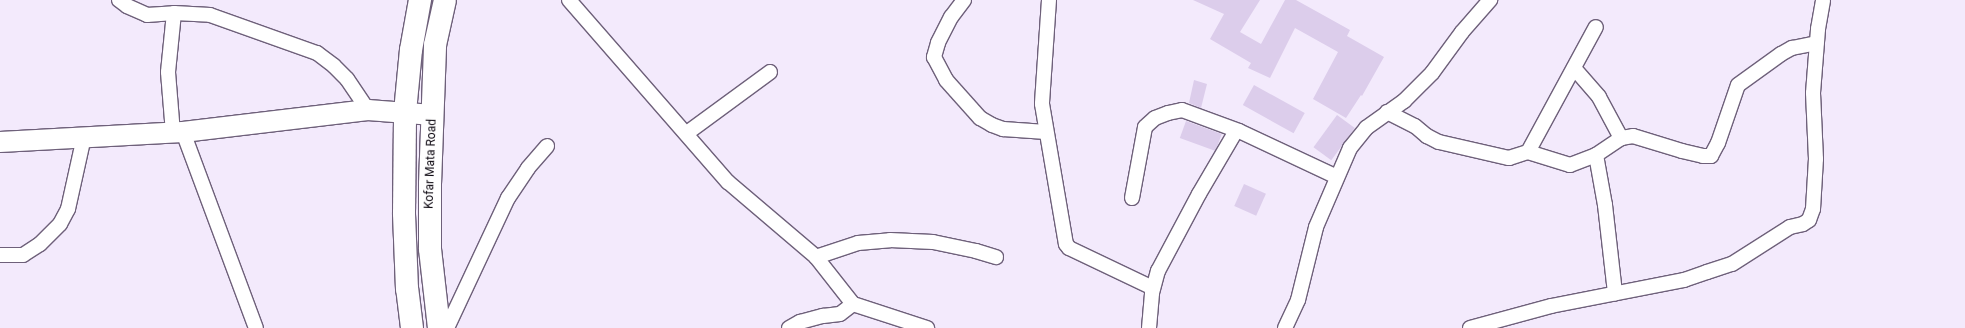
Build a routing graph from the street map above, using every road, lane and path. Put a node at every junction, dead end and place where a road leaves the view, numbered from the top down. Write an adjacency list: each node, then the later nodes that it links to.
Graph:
1 (119, 0): 9 (street)
2 (420, 0): 15 (main road)
3 (445, 0): 17 (main road, Kofar Mata Road)
4 (569, 0): 21 (street)
5 (964, 0): 20 (street)
6 (1048, 0): 20 (street)
7 (1490, 0): 16 (street)
8 (1822, 0): 11 (street)
9 (174, 13): 14 (street); 19 (street)
10 (1596, 27): 12 (street)
11 (1817, 43): 23 (street); 34 (street)
12 (1574, 68): 23 (street); 26 (street)
13 (770, 72): 21 (street)
14 (368, 110): 15 (street); 19 (street)
15 (405, 112): 17 (street); 37 (main road)
16 (1387, 112): 26 (street); 28 (street)
17 (433, 115): 38 (main road, Kofar Mata Road)
18 (1236, 131): 28 (street); 29 (street); 33 (street)
19 (178, 132): 22 (street); 36 (street)
20 (1046, 132): 33 (street)
21 (686, 133): 31 (street)
22 (84, 137): 24 (street); 30 (street)
23 (1621, 138): 27 (street)
24 (0, 142)
25 (547, 146): 39 (street)
26 (1528, 152): 27 (street)
27 (1596, 155): 34 (street)
28 (1337, 177): 43 (street)
29 (1132, 198)
30 (0, 255)
31 (816, 257): 32 (street); 35 (street)
32 (996, 257)
33 (1153, 288): 42 (street)
34 (1615, 293): 44 (street)
35 (853, 304): 40 (street); 41 (street)
36 (256, 328)
37 (412, 328)
38 (439, 328)
39 (447, 328)
40 (789, 328)
41 (927, 328)
42 (1149, 328)
43 (1285, 328)
44 (1470, 328)

